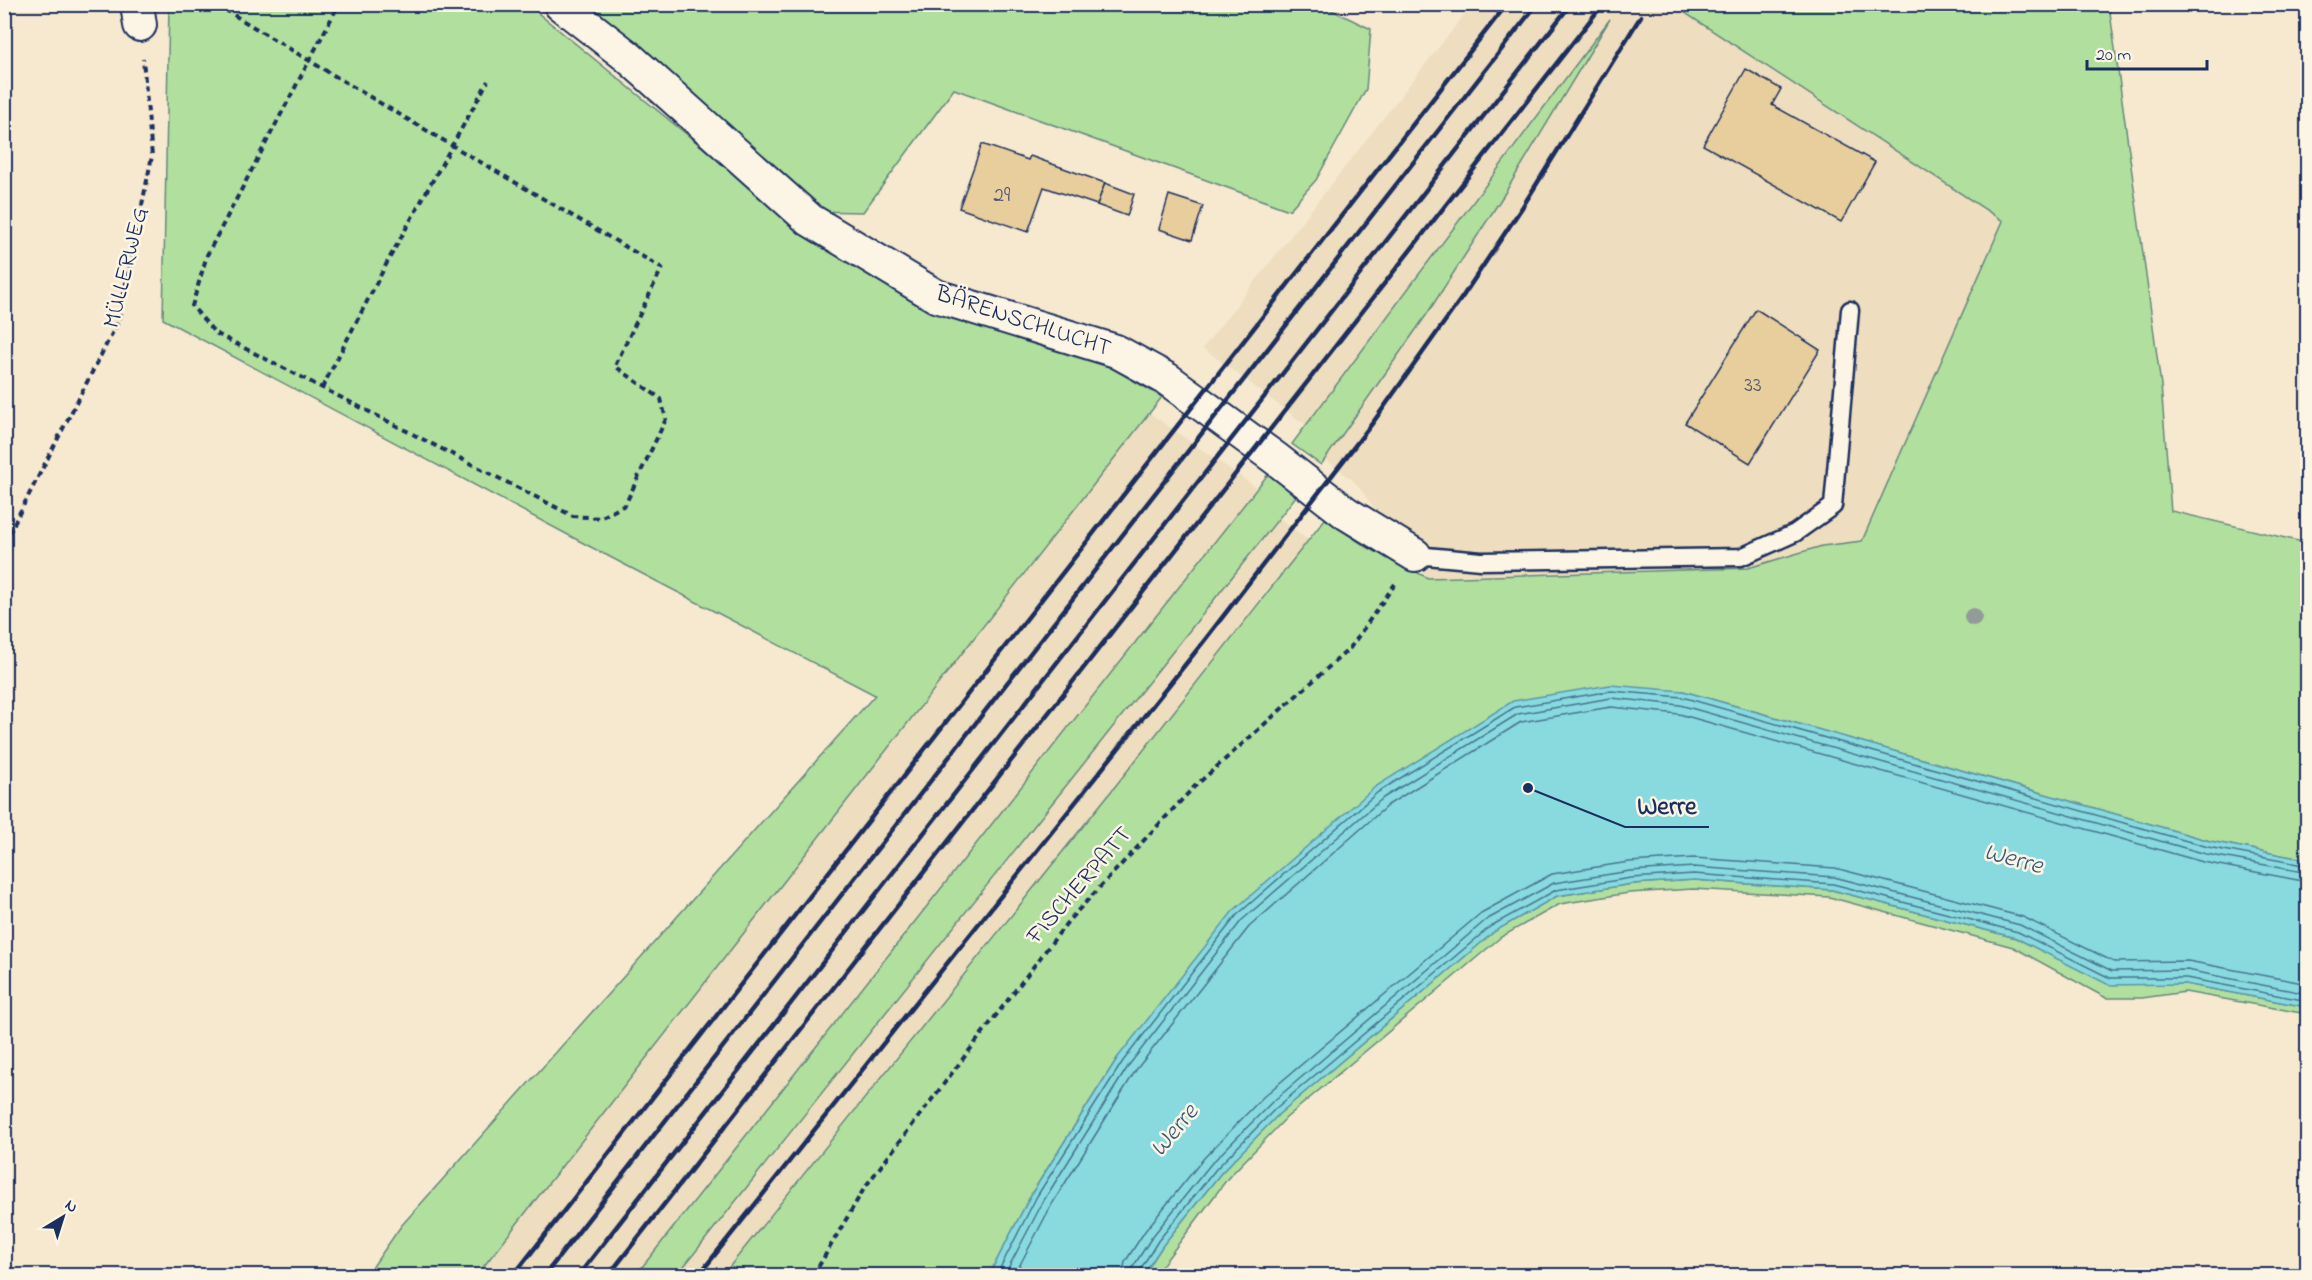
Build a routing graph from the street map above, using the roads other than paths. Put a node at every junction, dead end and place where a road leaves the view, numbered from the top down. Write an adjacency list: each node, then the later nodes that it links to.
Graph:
1 (560, 4): 3 (street, BÄRENSCHLUCHT)
2 (1850, 310): 3 (lane)
3 (1415, 555)

